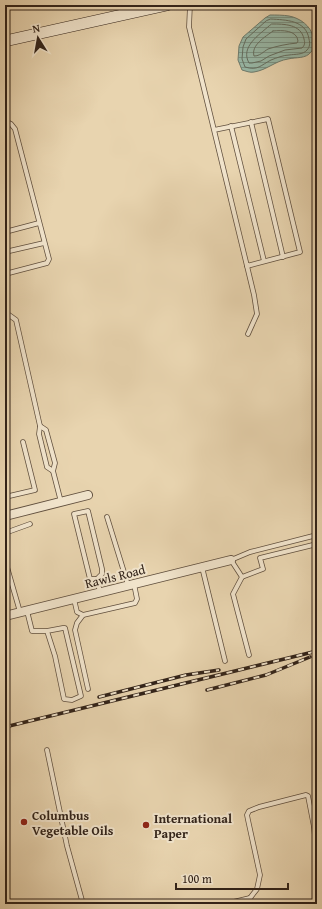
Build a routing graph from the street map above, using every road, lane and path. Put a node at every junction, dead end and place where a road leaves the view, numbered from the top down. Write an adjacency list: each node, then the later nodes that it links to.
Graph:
1 (167, 5): 3 (main road)
2 (190, 5): 7 (lane)
3 (5, 41)
4 (5, 121): 8 (lane)
5 (251, 122): 6 (lane); 12 (lane); 12 (lane)
6 (231, 126): 7 (lane); 13 (lane)
7 (214, 130): 14 (lane)
8 (39, 223): 9 (lane); 10 (lane)
9 (5, 232)
10 (44, 243): 11 (lane); 15 (lane)
11 (5, 252)
12 (282, 257): 13 (lane)
13 (264, 261): 14 (lane)
14 (247, 266): 17 (lane)
15 (5, 274)
16 (5, 316): 18 (lane)
17 (248, 334)
18 (40, 426): 20 (lane); 20 (lane)
19 (24, 442): 22 (lane)
20 (53, 471): 23 (lane)
21 (88, 495): 23 (street)
22 (5, 497)
23 (61, 502): 24 (street)
24 (5, 516)
25 (107, 517): 35 (lane)
26 (30, 524): 27 (lane)
27 (5, 533)
28 (317, 535): 31 (lane)
29 (317, 544): 33 (lane)
30 (5, 560): 38 (lane)
31 (231, 560): 32 (street, Rawls Road); 33 (lane)
32 (202, 567): 35 (street, Rawls Road); 43 (lane)
33 (242, 577): 42 (lane)
34 (97, 579): 34 (lane); 36 (lane)
35 (131, 585): 36 (street, Rawls Road); 39 (lane)
36 (100, 592): 37 (street, Rawls Road)
37 (74, 599): 38 (street, Rawls Road); 39 (lane)
38 (24, 611): 40 (street, Rawls Road); 41 (lane)
39 (83, 615): 44 (lane)
40 (5, 616)
41 (48, 631): 41 (lane)
42 (249, 655)
43 (225, 661)
44 (88, 689)
45 (46, 750): 48 (lane)
46 (317, 856): 47 (lane)
47 (250, 898): 49 (lane); 50 (lane)
48 (83, 904)
49 (225, 904)
50 (252, 904)

